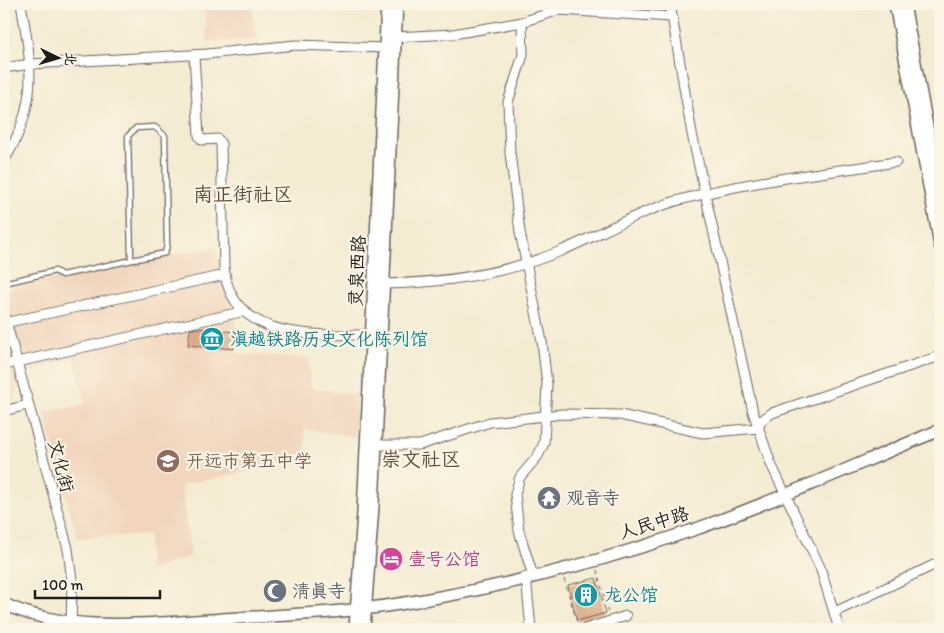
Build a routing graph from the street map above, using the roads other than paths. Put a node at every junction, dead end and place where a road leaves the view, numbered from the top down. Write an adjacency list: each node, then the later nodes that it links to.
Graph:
1 (21, 4): 12 (street)
2 (387, 4): 10 (street, 灵泉西路)
3 (397, 4): 9 (street, 灵泉西路)
4 (670, 4): 7 (street)
5 (894, 4): 18 (street)
6 (904, 4): 17 (street)
7 (672, 17): 8 (street); 16 (street)
8 (522, 22): 9 (street); 20 (street)
9 (395, 38): 23 (street, 灵泉西路)
10 (385, 48): 11 (street); 26 (street, 灵泉西路)
11 (194, 55): 12 (street); 21 (street)
12 (30, 64): 13 (street); 14 (street)
13 (4, 68)
14 (4, 161)
15 (896, 162): 16 (street)
16 (705, 194): 20 (street); 33 (street)
17 (940, 194)
18 (940, 245)
19 (131, 258): 19 (lane); 22 (lane)
20 (526, 264): 23 (street); 32 (street)
21 (225, 276): 24 (street); 25 (street)
22 (4, 283)
23 (384, 284): 35 (street, 灵泉西路)
24 (245, 311): 26 (street); 28 (street)
25 (4, 320): 28 (street, 文化街)
26 (372, 335): 40 (street, 灵泉西路)
27 (940, 356): 33 (street)
28 (16, 361): 29 (street); 30 (street, 文化街)
29 (4, 365)
30 (28, 405): 31 (street); 43 (street, 文化街)
31 (4, 411)
32 (546, 415): 33 (street); 35 (street); 38 (street)
33 (758, 428): 36 (street)
34 (940, 430): 36 (street, 人民中路)
35 (376, 445): 40 (street, 灵泉西路)
36 (786, 494): 38 (street, 人民中路); 41 (street)
37 (940, 562): 41 (street)
38 (529, 577): 40 (street, 人民中路); 46 (street)
39 (4, 604): 43 (street, 人民中路)
40 (361, 609): 43 (street, 人民中路); 44 (street, 灵泉西路); 45 (street, 灵泉西路)
41 (835, 612): 48 (street)
42 (626, 616): 47 (street)
43 (71, 627)
44 (355, 629)
45 (364, 629)
46 (531, 629)
47 (585, 629)
48 (839, 629)

